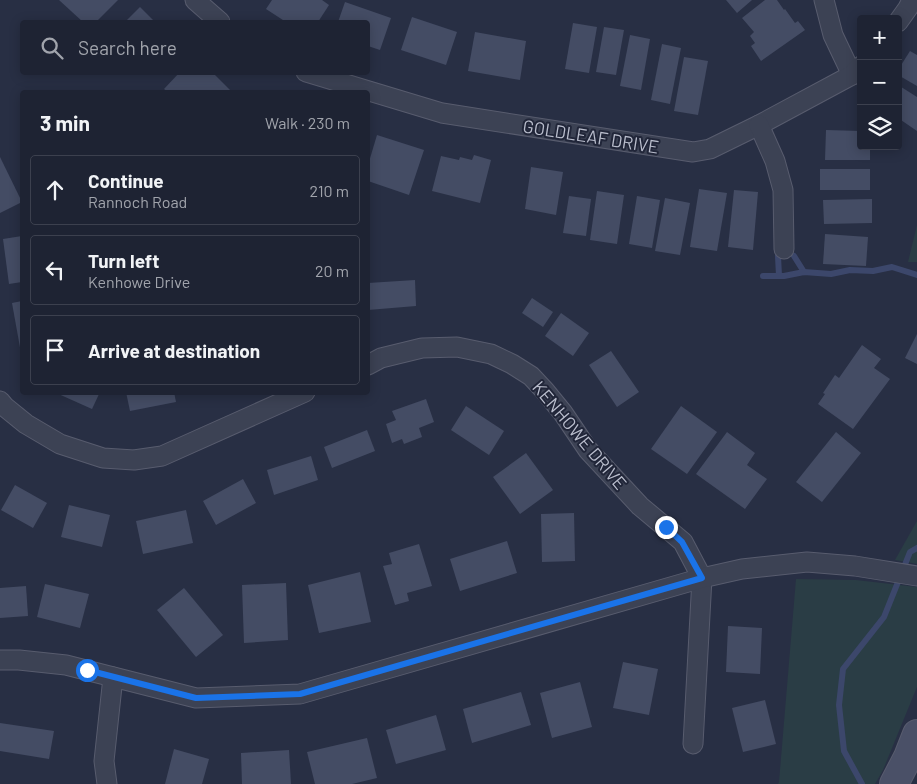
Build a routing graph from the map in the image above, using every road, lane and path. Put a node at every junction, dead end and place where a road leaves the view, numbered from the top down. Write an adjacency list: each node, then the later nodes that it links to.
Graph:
1 (195, 0): 5 (street)
2 (824, 0): 6 (street)
3 (912, 0): 4 (street)
4 (902, 16)
5 (218, 20)
6 (856, 71): 10 (street, GOLDLEAF DRIVE)
7 (316, 75): 8 (street, GOLDLEAF DRIVE)
8 (366, 90)
9 (370, 91): 10 (street, GOLDLEAF DRIVE)
10 (759, 125): 11 (street)
11 (784, 249)
12 (370, 364): 16 (street, KENHOWE DRIVE)
13 (298, 395): 14 (street)
14 (0, 401)
15 (916, 576): 16 (street)
16 (702, 578): 18 (street); 19 (street)
17 (0, 660): 18 (street)
18 (113, 677): 21 (street)
19 (693, 744)
20 (914, 752): 22 (main road)
21 (107, 784)
22 (894, 784)

